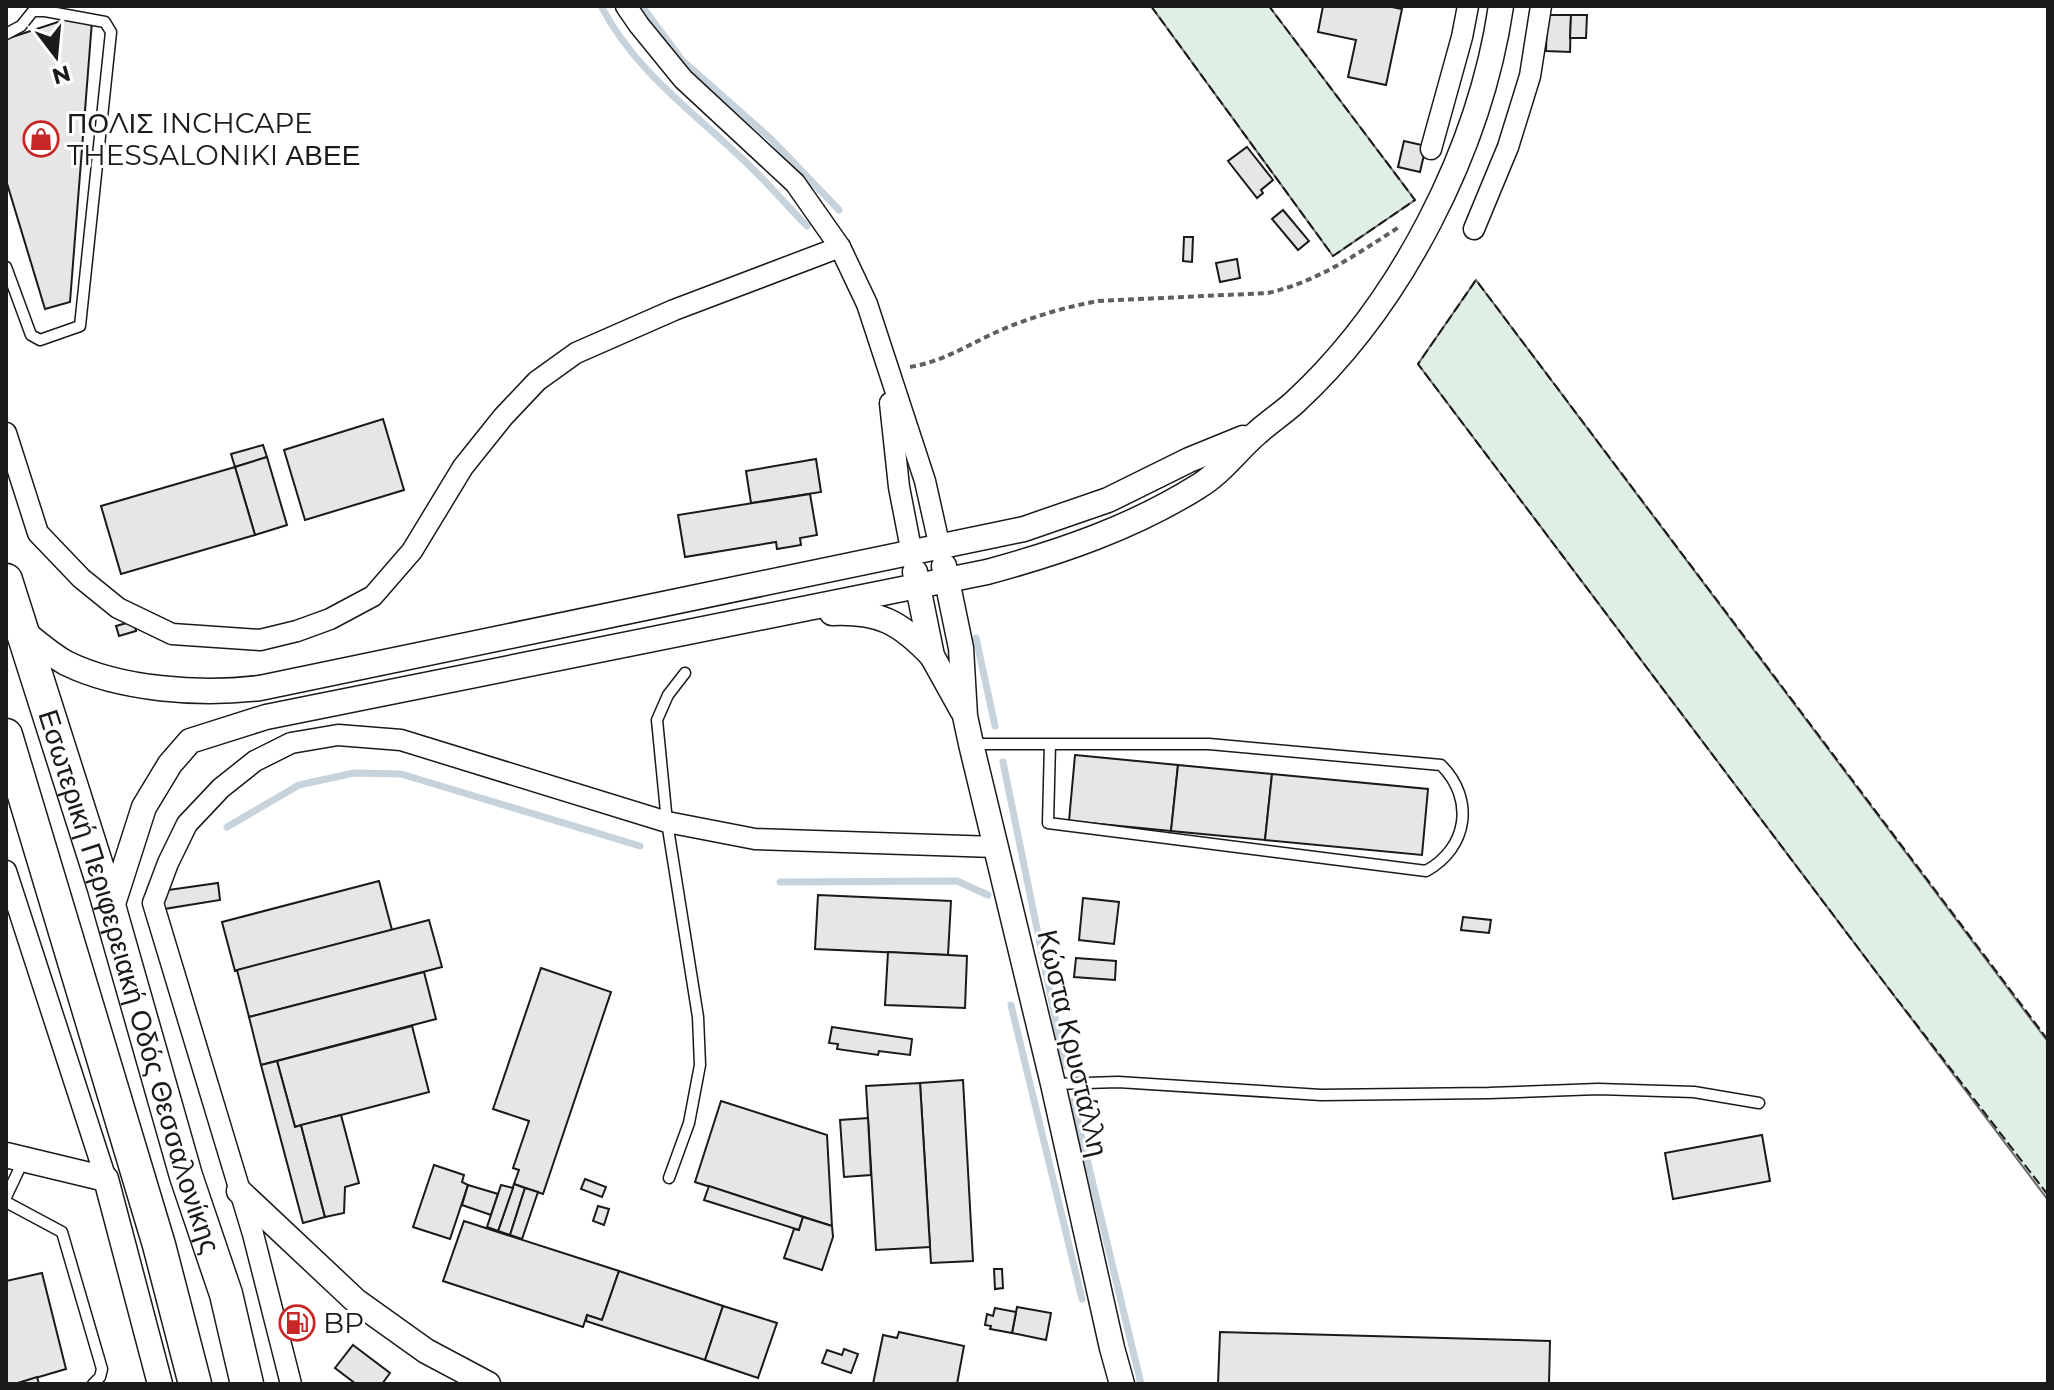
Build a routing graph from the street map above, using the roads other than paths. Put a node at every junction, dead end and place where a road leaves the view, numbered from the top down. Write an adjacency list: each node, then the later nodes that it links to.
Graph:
1 (626, 6): 8 (street, Κώστα Κρυστάλλη)
2 (1468, 6): 6 (street)
3 (1501, 6): 12 (street)
4 (1541, 6): 7 (street)
5 (6, 34): 9 (lane)
6 (1431, 149)
7 (1474, 229)
8 (840, 247): 10 (street, Κώστα Κρυστάλλη); 11 (street)
9 (6, 267)
10 (886, 367): 13 (street, Κώστα Κρυστάλλη); 14 (street, Κώστα Κρυστάλλη)
11 (6, 433)
12 (1257, 433): 13 (street); 16 (street)
13 (940, 548): 14 (street); 16 (street, Κώστα Κρυστάλλη)
14 (912, 554): 17 (street, Κώστα Κρυστάλλη); 19 (street)
15 (6, 580): 19 (highway, Εσωτερική Περιφερειακή Οδός Θεσσαλονίκης)
16 (947, 580): 17 (street); 22 (street, Κώστα Κρυστάλλη)
17 (918, 585): 18 (street); 20 (street, Κώστα Κρυστάλλη)
18 (769, 614): 20 (street); 29 (street)
19 (22, 630): 29 (highway, Εσωτερική Περιφερειακή Οδός Θεσσαλονίκης)
20 (932, 656): 22 (street, Κώστα Κρυστάλλη)
21 (685, 673): 26 (lane)
22 (965, 716): 24 (street, Κώστα Κρυστάλλη)
23 (6, 735): 39 (highway, Εσωτερική Περιφερειακή Οδός Θεσσαλονίκης)
24 (971, 744): 25 (lane); 27 (street, Κώστα Κρυστάλλη)
25 (1050, 744): 25 (lane)
26 (667, 822): 27 (street); 33 (lane); 35 (street)
27 (995, 847): 30 (street, Κώστα Κρυστάλλη)
28 (6, 871): 34 (street)
29 (111, 910): 40 (highway, Εσωτερική Περιφερειακή Οδός Θεσσαλονίκης)
30 (1053, 1084): 31 (lane); 43 (street, Κώστα Κρυστάλλη)
31 (1759, 1103)
32 (15, 1157): 34 (street); 36 (lane)
33 (669, 1178)
34 (106, 1179): 38 (street)
35 (239, 1191): 41 (street); 42 (street)
36 (6, 1199): 37 (lane)
37 (93, 1384)
38 (160, 1384)
39 (195, 1384)
40 (247, 1384)
41 (291, 1384)
42 (488, 1384)
43 (1122, 1384)

